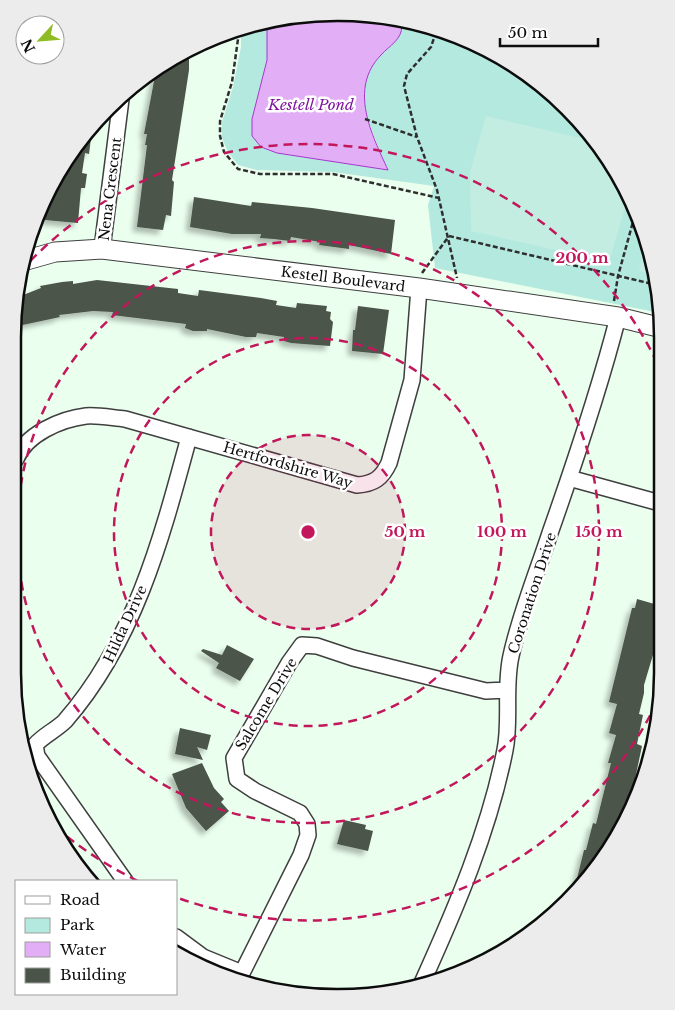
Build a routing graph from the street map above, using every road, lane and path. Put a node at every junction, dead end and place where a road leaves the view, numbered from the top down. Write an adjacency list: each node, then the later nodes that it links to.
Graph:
1 (434, 37): 5 (path)
2 (237, 38): 6 (path)
3 (121, 108): 9 (street, Nena Crescent)
4 (364, 120): 5 (path)
5 (417, 137): 6 (path)
6 (439, 198): 8 (path)
7 (633, 223): 11 (path)
8 (449, 236): 11 (path); 12 (path); 13 (path)
9 (102, 249): 10 (street, Kestell Boulevard); 13 (street, Kestell Boulevard)
10 (31, 259)
11 (618, 276): 14 (path); 15 (path)
12 (457, 278)
13 (420, 281): 15 (street, Kestell Boulevard); 17 (street, Hertfordshire Way)
14 (649, 283)
15 (616, 311): 16 (street, Kestell Boulevard); 19 (street, Coronation Drive)
16 (653, 325)
17 (189, 437): 18 (street, Hertfordshire Way); 22 (street, Hilda Drive)
18 (21, 452)
19 (569, 478): 20 (street); 21 (street, Coronation Drive)
20 (654, 501)
21 (506, 690): 25 (street, Salcome Drive); 26 (street, Coronation Drive)
22 (124, 880)
23 (178, 938): 24 (street)
24 (224, 968)
25 (241, 974)
26 (426, 976)

